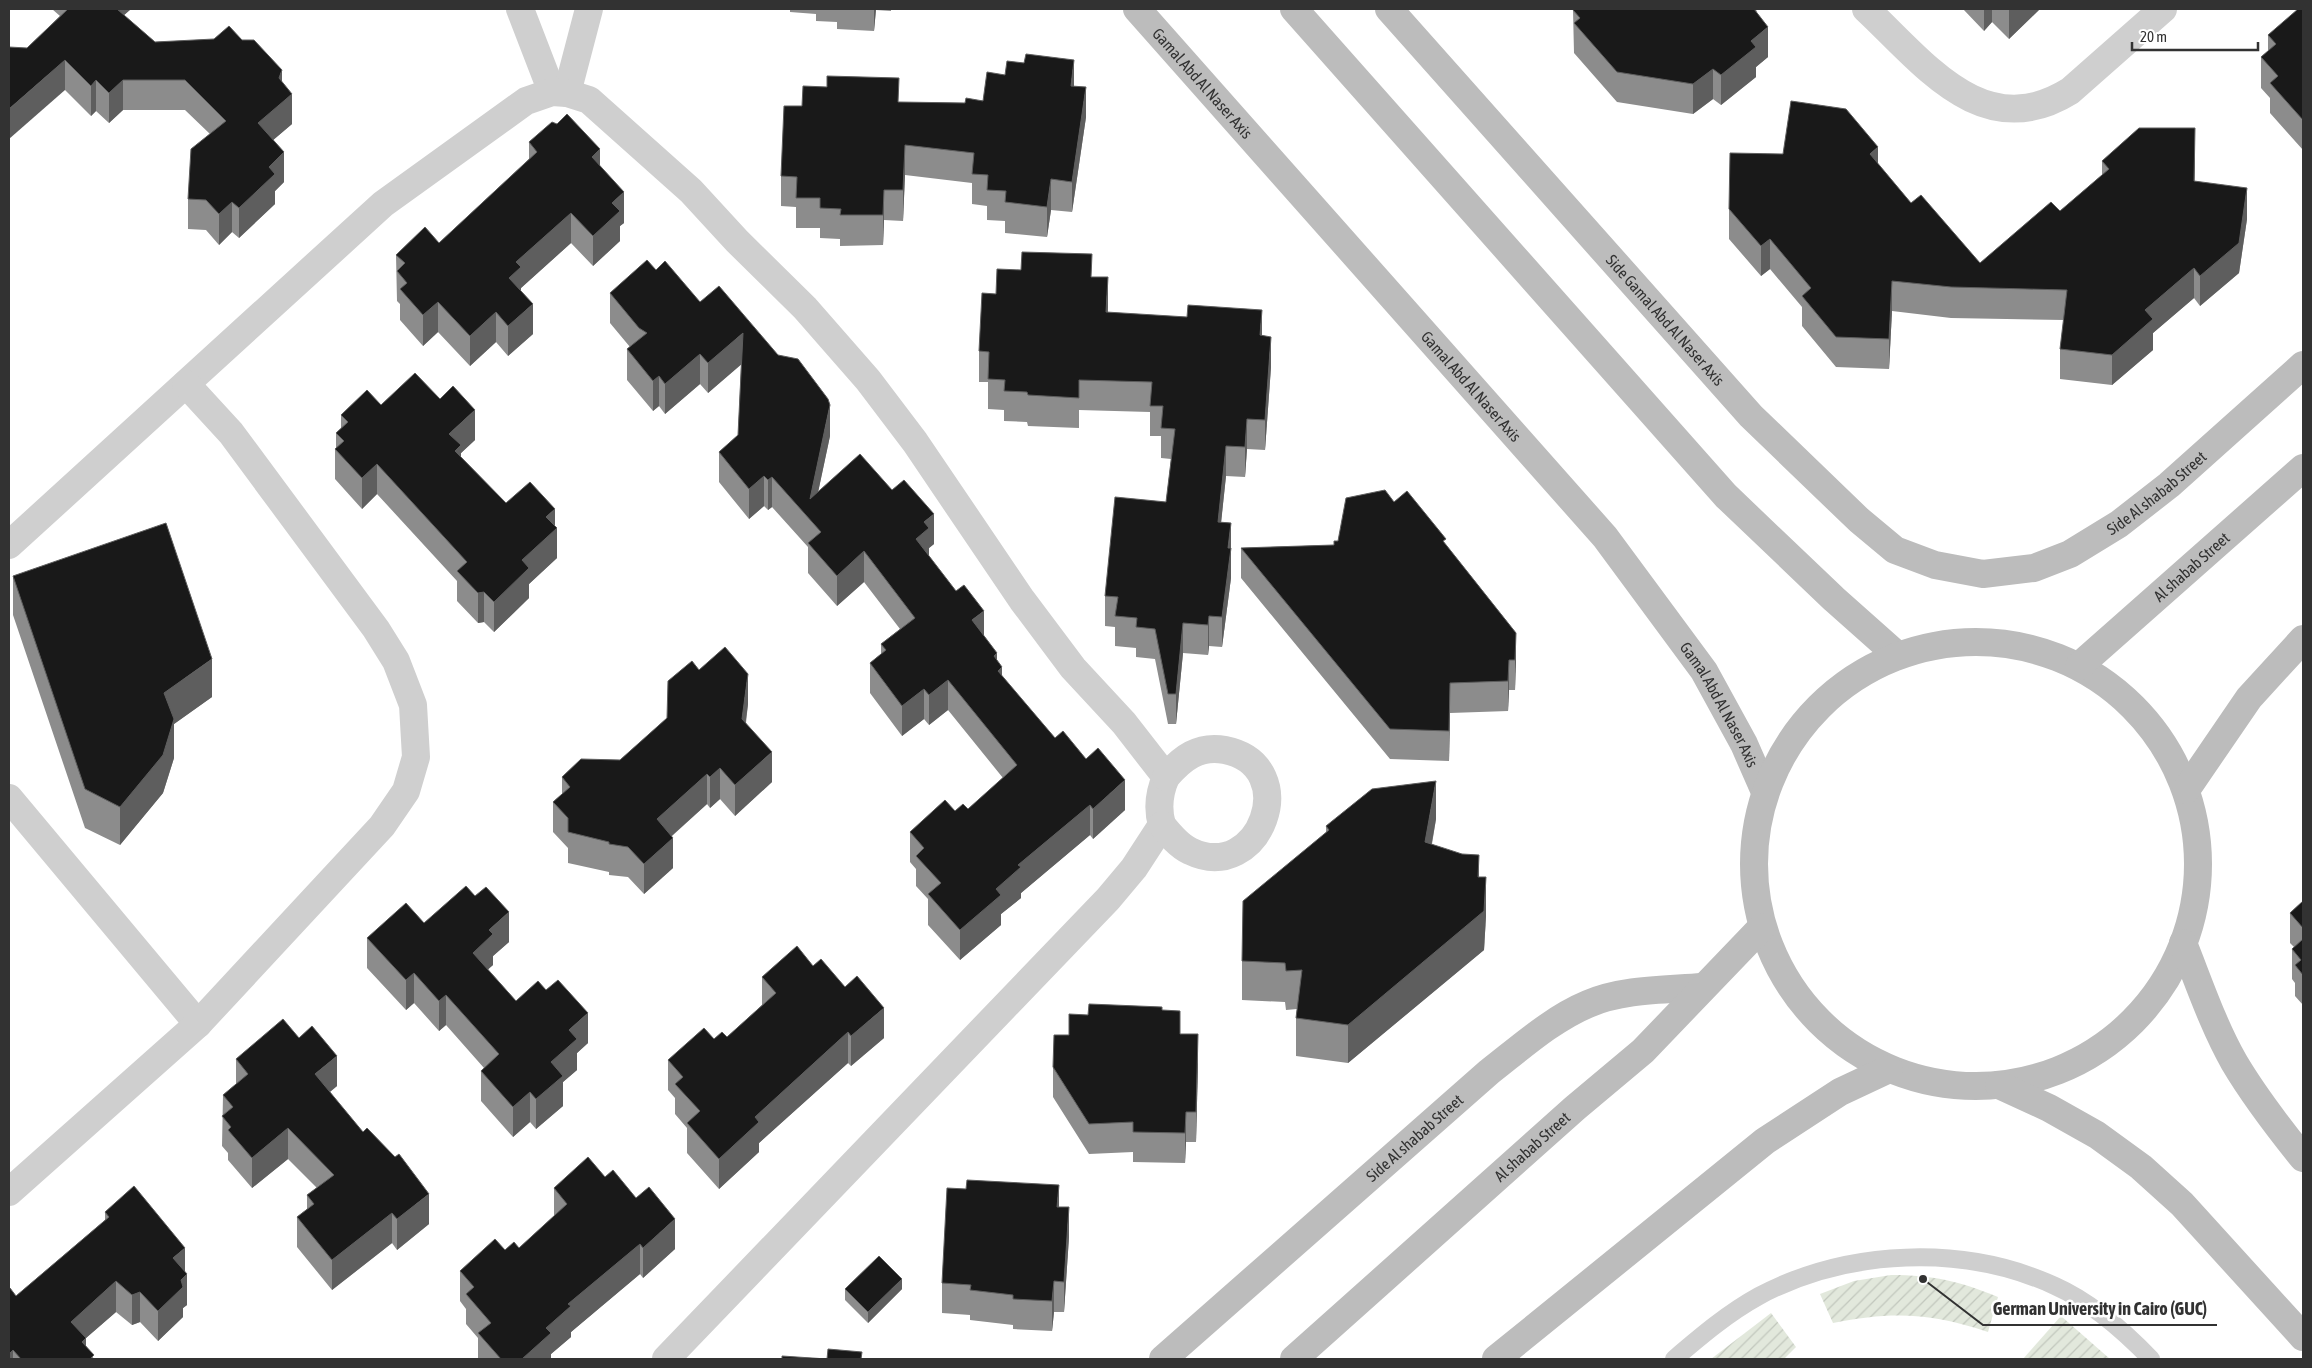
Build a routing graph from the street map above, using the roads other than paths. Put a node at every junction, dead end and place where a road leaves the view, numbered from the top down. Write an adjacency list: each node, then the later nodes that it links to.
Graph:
1 (520, 9): 8 (street)
2 (589, 9): 8 (street)
3 (1137, 9): 19 (main road, Gamal Abd Al Naser Axis)
4 (1294, 9): 15 (main road)
5 (1389, 9): 13 (main road, Side Gamal Abd Al Naser Axis)
6 (1866, 9): 7 (street)
7 (2164, 9)
8 (560, 93): 10 (street); 17 (street)
9 (2303, 366): 13 (main road, Side Al shabab Street)
10 (186, 384): 12 (street); 25 (street)
11 (2303, 468): 16 (main road, Al shabab Street)
12 (9, 545)
13 (1983, 574)
14 (2303, 639): 18 (main road)
15 (1897, 655): 16 (main road); 19 (main road)
16 (2079, 666): 18 (main road)
17 (1166, 777): 21 (street); 21 (street)
18 (2186, 790): 23 (main road)
19 (1765, 792): 22 (main road)
20 (9, 798): 25 (street)
21 (1162, 826): 31 (street)
22 (1762, 927): 24 (main road, Al shabab Street); 26 (main road)
23 (2183, 943): 27 (main road); 28 (main road)
24 (1702, 987): 32 (main road, Side Al shabab Street); 33 (main road, Al shabab Street)
25 (198, 1024): 29 (street)
26 (1889, 1069): 27 (main road); 34 (main road)
27 (1999, 1085): 30 (main road)
28 (2303, 1158)
29 (9, 1192)
30 (2303, 1337)
31 (666, 1359)
32 (1163, 1359)
33 (1294, 1359)
34 (1496, 1359)
35 (1674, 1359): 36 (lane)
36 (2151, 1359)

